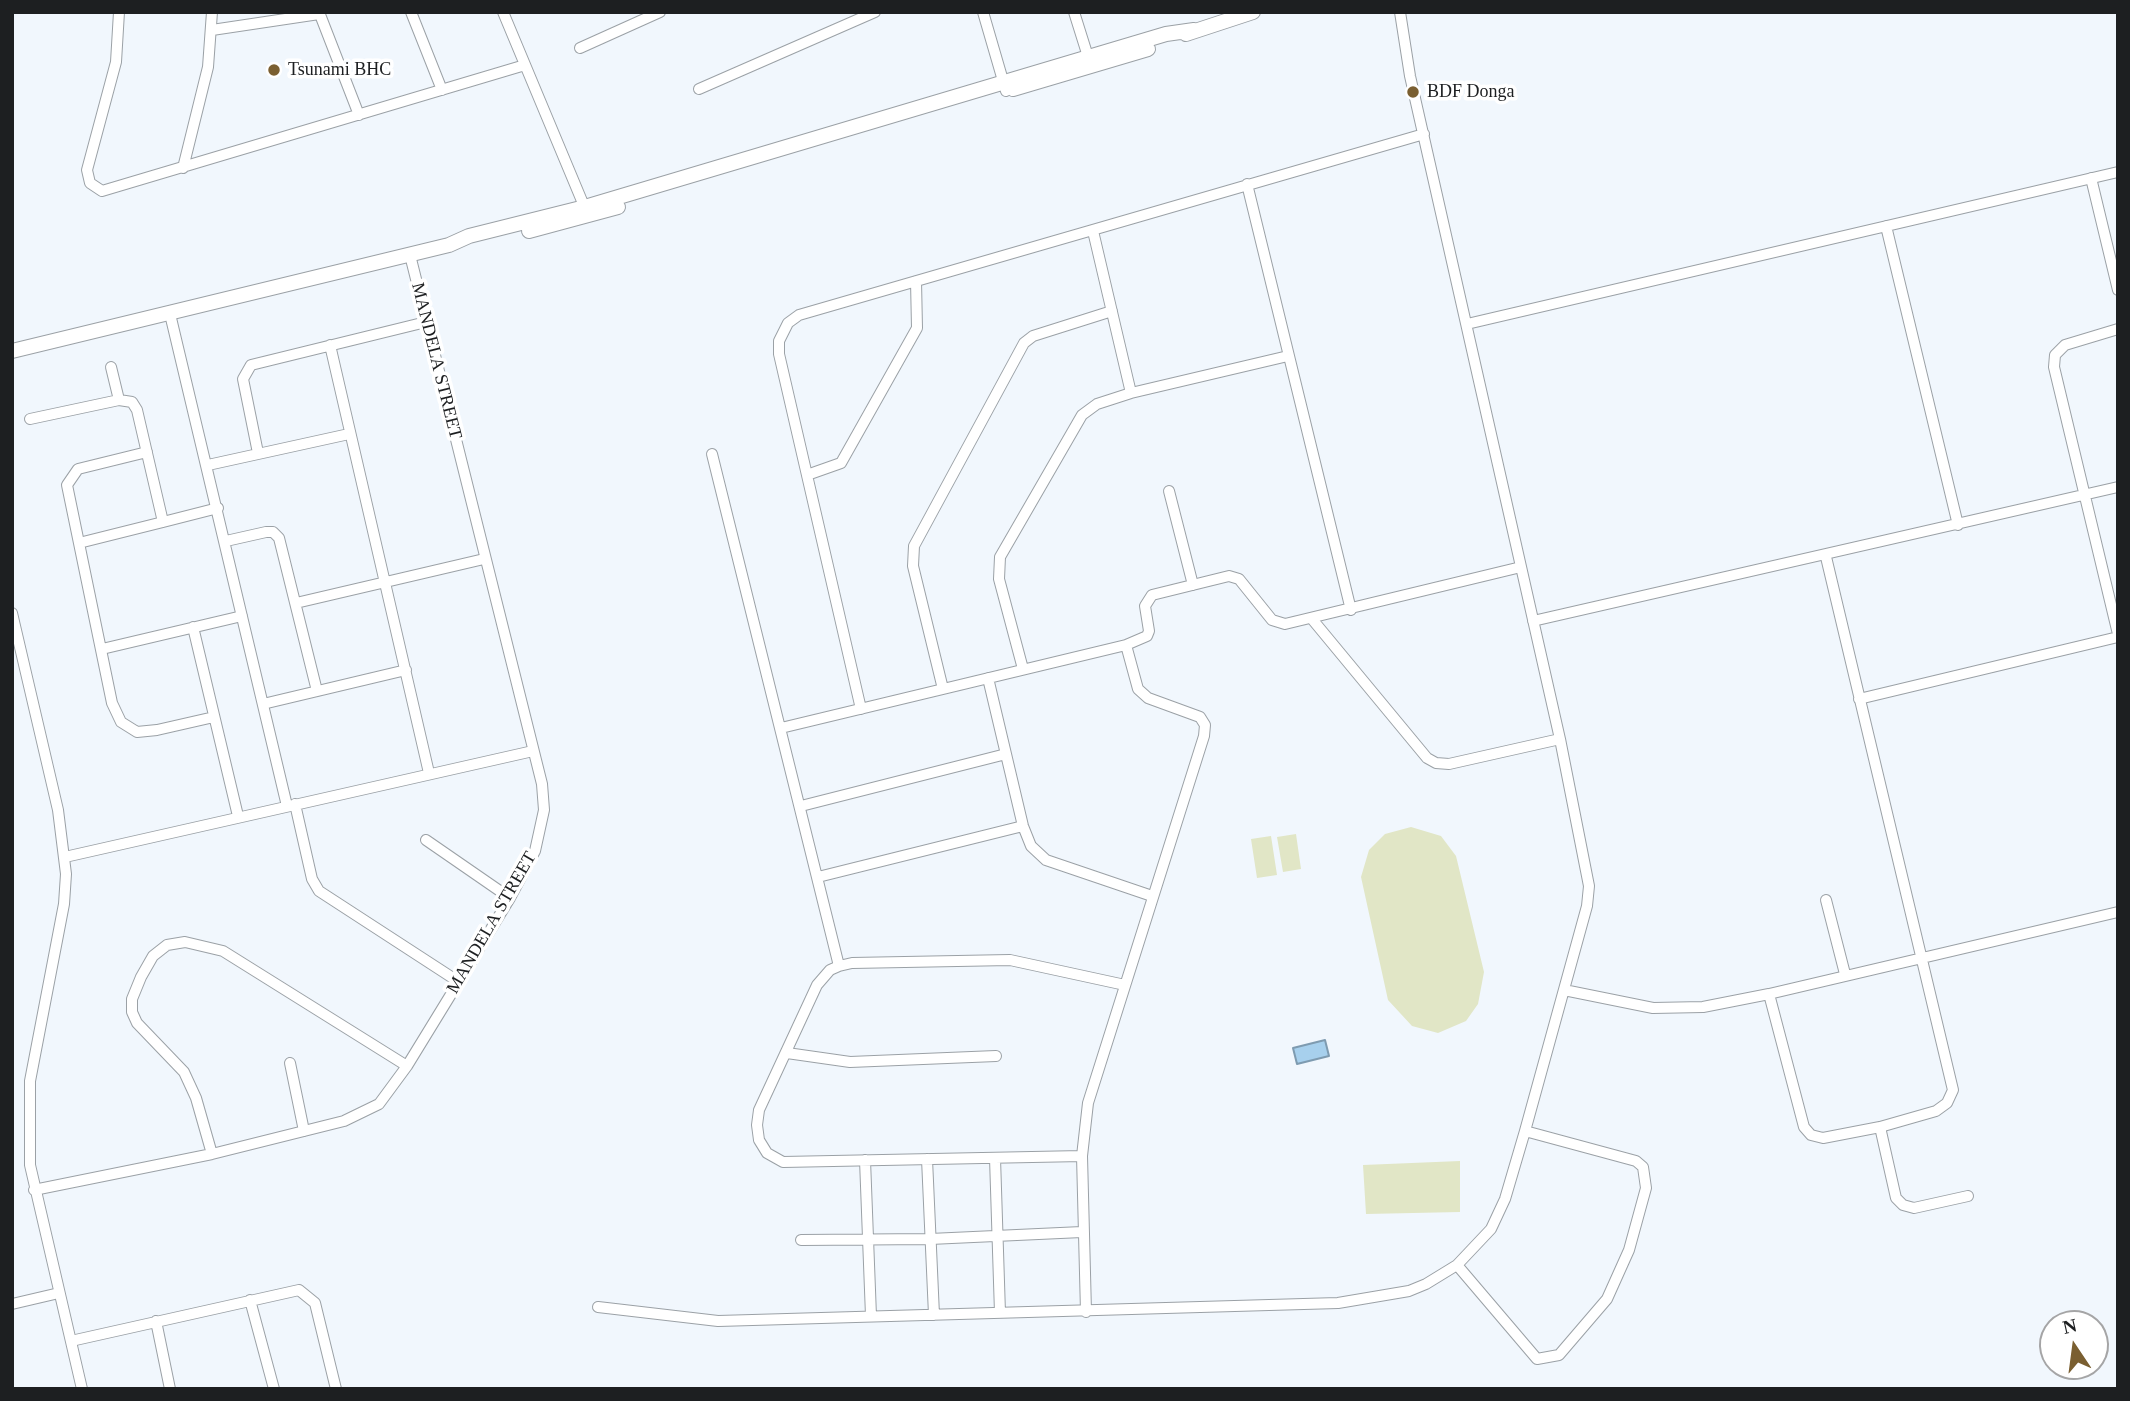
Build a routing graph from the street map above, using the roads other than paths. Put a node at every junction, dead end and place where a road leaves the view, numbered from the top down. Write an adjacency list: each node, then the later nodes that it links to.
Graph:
1 (120, 12): 21 (street)
2 (212, 12): 12 (street)
3 (411, 12): 18 (street)
4 (503, 12): 15 (street)
5 (660, 12): 13 (street)
6 (875, 12): 17 (street)
7 (983, 12): 16 (street)
8 (1074, 12): 14 (street)
9 (1253, 12): 14 (main road)
10 (1400, 12): 20 (street)
11 (319, 13): 12 (street); 19 (street)
12 (212, 30): 21 (street)
13 (580, 48)
14 (1090, 63): 16 (main road)
15 (525, 65): 18 (street); 25 (street)
16 (1005, 86): 25 (main road)
17 (699, 89)
18 (442, 90): 19 (street)
19 (359, 115): 21 (street)
20 (1424, 134): 24 (street); 34 (street)
21 (183, 168)
22 (2118, 172): 23 (street)
23 (2091, 178): 26 (street); 30 (street)
24 (1247, 184): 27 (street); 38 (street)
25 (586, 211): 28 (main road)
26 (1886, 226): 34 (street); 54 (street)
27 (1093, 231): 29 (street); 31 (street)
28 (410, 255): 32 (main road); 33 (street, MANDELA STREET)
29 (915, 281): 48 (street); 48 (street)
30 (2118, 290)
31 (1112, 311): 40 (street); 75 (street)
32 (170, 314): 37 (main road); 47 (street)
33 (426, 322): 36 (street); 58 (street, MANDELA STREET)
34 (1467, 324): 59 (street)
35 (2118, 329): 51 (street)
36 (330, 345): 43 (street); 45 (street)
37 (12, 351)
38 (1287, 356): 40 (street); 63 (street)
39 (111, 367): 41 (street)
40 (1131, 393): 72 (street)
41 (119, 400): 42 (street); 44 (street)
42 (30, 419)
43 (349, 433): 45 (street); 60 (street)
44 (147, 452): 53 (street); 56 (street)
45 (258, 453): 47 (street)
46 (712, 454): 81 (street)
47 (208, 465): 52 (street)
48 (807, 475): 79 (street)
49 (2118, 487): 51 (street)
50 (1169, 491): 61 (street)
51 (2085, 495): 54 (street); 69 (street)
52 (218, 508): 53 (street); 55 (street)
53 (163, 522): 56 (street)
54 (1958, 525): 57 (street)
55 (226, 541): 62 (street); 65 (street)
56 (79, 543): 71 (street)
57 (1826, 557): 67 (street); 77 (street)
58 (484, 559): 60 (street); 83 (street, MANDELA STREET)
59 (1521, 567): 63 (street); 67 (street)
60 (385, 581): 62 (street); 73 (street)
61 (1192, 585): 66 (street); 70 (street)
62 (296, 603): 76 (street)
63 (1351, 610): 66 (street)
64 (12, 613): 91 (street)
65 (242, 616): 68 (street); 78 (street)
66 (1312, 619): 82 (street)
67 (1533, 621): 82 (street)
68 (193, 627): 71 (street); 80 (street)
69 (2118, 635): 77 (street)
70 (1126, 645): 72 (street); 93 (street)
71 (102, 649): 80 (street)
72 (1023, 669): 74 (street)
73 (405, 670): 76 (street); 85 (street)
74 (988, 678): 75 (street); 84 (street)
75 (943, 689): 79 (street)
76 (317, 691): 78 (street)
77 (1859, 699): 97 (street)
78 (263, 704): 86 (street)
79 (861, 709): 81 (street)
80 (214, 717): 88 (street)
81 (782, 729): 87 (street)
82 (1560, 739): 102 (street)
83 (533, 751): 85 (street); 94 (street, MANDELA STREET)
84 (1006, 754): 87 (street); 89 (street)
85 (429, 773): 86 (street)
86 (291, 805): 88 (street); 100 (street)
87 (800, 806): 92 (street)
88 (239, 816): 91 (street)
89 (1023, 826): 92 (street); 93 (street)
90 (426, 840): 94 (street)
91 (65, 857): 116 (street)
92 (818, 877): 98 (street)
93 (1152, 896): 101 (street)
94 (510, 898): 100 (street, MANDELA STREET)
95 (1826, 900): 99 (street)
96 (2118, 912): 97 (street)
97 (1920, 958): 99 (street); 108 (street)
98 (839, 966): 101 (street); 104 (street)
99 (1846, 974): 103 (street)
100 (459, 982): 107 (street, MANDELA STREET)
101 (1125, 985): 112 (street)
102 (1564, 990): 103 (street); 110 (street)
103 (1769, 994): 108 (street)
104 (787, 1053): 105 (street); 115 (street)
105 (996, 1056)
106 (290, 1063): 109 (street)
107 (407, 1066): 109 (street, MANDELA STREET); 111 (street)
108 (1880, 1127): 117 (street)
109 (304, 1131): 111 (street, MANDELA STREET)
110 (1525, 1131): 123 (street); 123 (street)
111 (212, 1154): 116 (street, MANDELA STREET)
112 (1082, 1156): 113 (street); 118 (street)
113 (995, 1158): 114 (street); 119 (street)
114 (927, 1159): 115 (street); 120 (street)
115 (865, 1160): 122 (street)
116 (34, 1190): 124 (street)
117 (1968, 1196)
118 (1082, 1231): 119 (street); 128 (street)
119 (996, 1237): 120 (street); 129 (street)
120 (930, 1239): 122 (street); 130 (street)
121 (801, 1240): 122 (street)
122 (869, 1240): 131 (street)
123 (1457, 1265): 128 (street)
124 (59, 1293): 126 (street); 133 (street)
125 (250, 1300): 132 (street); 136 (street); 137 (street)
126 (12, 1304)
127 (598, 1307): 131 (street)
128 (1086, 1312): 129 (street)
129 (1000, 1313): 130 (street)
130 (934, 1315): 131 (street)
131 (871, 1316)
132 (156, 1321): 133 (street); 135 (street)
133 (71, 1341): 134 (street)
134 (82, 1389)
135 (170, 1389)
136 (274, 1389)
137 (336, 1389)

